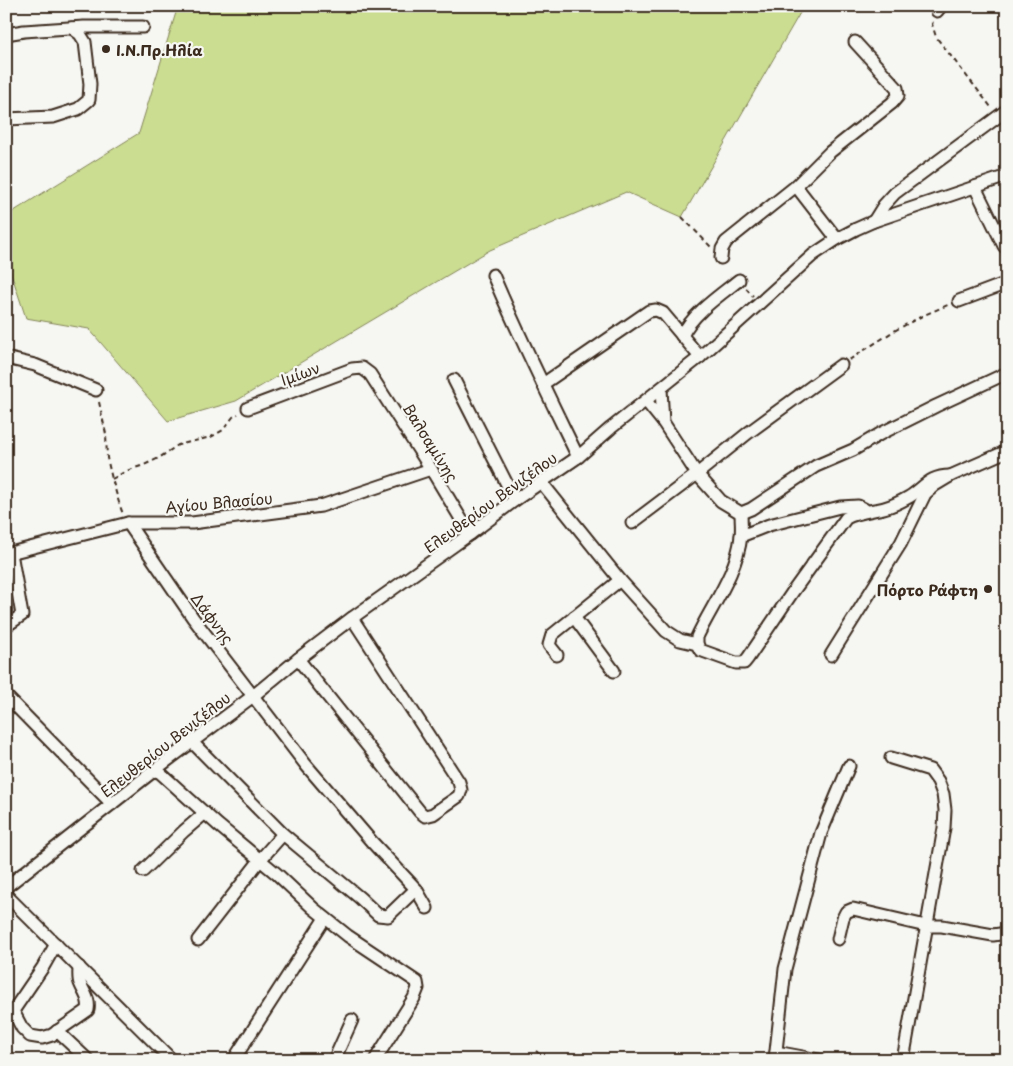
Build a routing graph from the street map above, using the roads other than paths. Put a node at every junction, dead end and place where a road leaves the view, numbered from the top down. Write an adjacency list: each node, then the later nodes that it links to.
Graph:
1 (143, 27): 2 (street)
2 (72, 28): 3 (street); 6 (street)
3 (6, 34)
4 (855, 42): 8 (street)
5 (1003, 113): 10 (street)
6 (6, 119)
7 (1007, 176): 9 (street, Ελευθερίου Βενιζέλου)
8 (796, 186): 11 (street); 13 (street)
9 (975, 187): 10 (street, Ελευθερίου Βενιζέλου); 12 (street)
10 (874, 221): 11 (street, Ελευθερίου Βενιζέλου)
11 (837, 239): 19 (street, Ελευθερίου Βενιζέλου)
12 (1007, 248)
13 (722, 258)
14 (493, 276): 25 (street)
15 (739, 280): 18 (street)
16 (1007, 284): 17 (street)
17 (959, 301)
18 (682, 336): 19 (street); 25 (street)
19 (700, 357): 26 (street, Ελευθερίου Βενιζέλου)
20 (6, 358): 27 (street)
21 (841, 365): 34 (street)
22 (362, 368): 29 (street, Ιμίων); 33 (street, Βαλσαμίνης)
23 (1007, 373): 39 (street)
24 (454, 380): 37 (street)
25 (543, 384): 32 (street)
26 (661, 389): 28 (street, Ελευθερίου Βενιζέλου); 30 (street)
27 (96, 390)
28 (646, 401): 30 (street); 32 (street, Ελευθερίου Βενιζέλου)
29 (248, 408)
30 (663, 422): 34 (street)
31 (1007, 451): 35 (street)
32 (578, 457): 36 (street, Ελευθερίου Βενιζέλου)
33 (431, 469): 40 (street, Αγίου Βλασίου); 42 (street, Βαλσαμίνης)
34 (697, 474): 39 (street); 41 (street)
35 (950, 476): 38 (street); 51 (street)
36 (542, 482): 37 (street, Ελευθερίου Βενιζέλου); 45 (street)
37 (515, 500): 42 (street, Ελευθερίου Βενιζέλου)
38 (868, 511): 43 (street); 49 (street)
39 (741, 512): 43 (street)
40 (128, 522): 44 (street, Αγίου Βλασίου); 55 (street, Δάφνης)
41 (632, 523)
42 (470, 534): 47 (street, Ελευθερίου Βενιζέλου)
43 (741, 536): 49 (street)
44 (8, 553): 48 (street)
45 (620, 580): 46 (street); 49 (street)
46 (574, 617): 50 (street); 53 (street)
47 (352, 618): 52 (street, Ελευθερίου Βενιζέλου); 52 (street)
48 (6, 626)
49 (697, 644)
50 (557, 655)
51 (831, 655)
52 (298, 659): 55 (street, Ελευθερίου Βενιζέλου)
53 (614, 671)
54 (6, 696): 60 (street)
55 (253, 696): 56 (street, Ελευθερίου Βενιζέλου); 66 (street, Δάφνης)
56 (192, 742): 59 (street, Ελευθερίου Βενιζέλου); 62 (street)
57 (891, 758): 70 (street)
58 (849, 766): 79 (street)
59 (156, 769): 60 (street, Ελευθερίου Βενιζέλου); 61 (street)
60 (112, 804): 65 (street, Ελευθερίου Βενιζέλου)
61 (206, 813): 63 (street); 64 (street)
62 (283, 834): 63 (street); 66 (street)
63 (260, 860): 69 (street); 73 (street)
64 (143, 871)
65 (6, 887)
66 (416, 890): 68 (street, Δάφνης)
67 (6, 895): 74 (street)
68 (427, 908)
69 (325, 918): 78 (street); 83 (street)
70 (926, 926): 71 (street); 72 (street); 85 (street)
71 (1007, 933)
72 (838, 939)
73 (198, 940)
74 (56, 944): 75 (street); 77 (street)
75 (79, 967): 77 (street); 81 (street)
76 (352, 1020): 82 (street)
77 (57, 1031): 80 (street)
78 (236, 1056)
79 (776, 1056): 84 (street)
80 (88, 1060)
81 (172, 1060)
82 (334, 1060)
83 (375, 1060)
84 (819, 1060)
85 (903, 1060)

